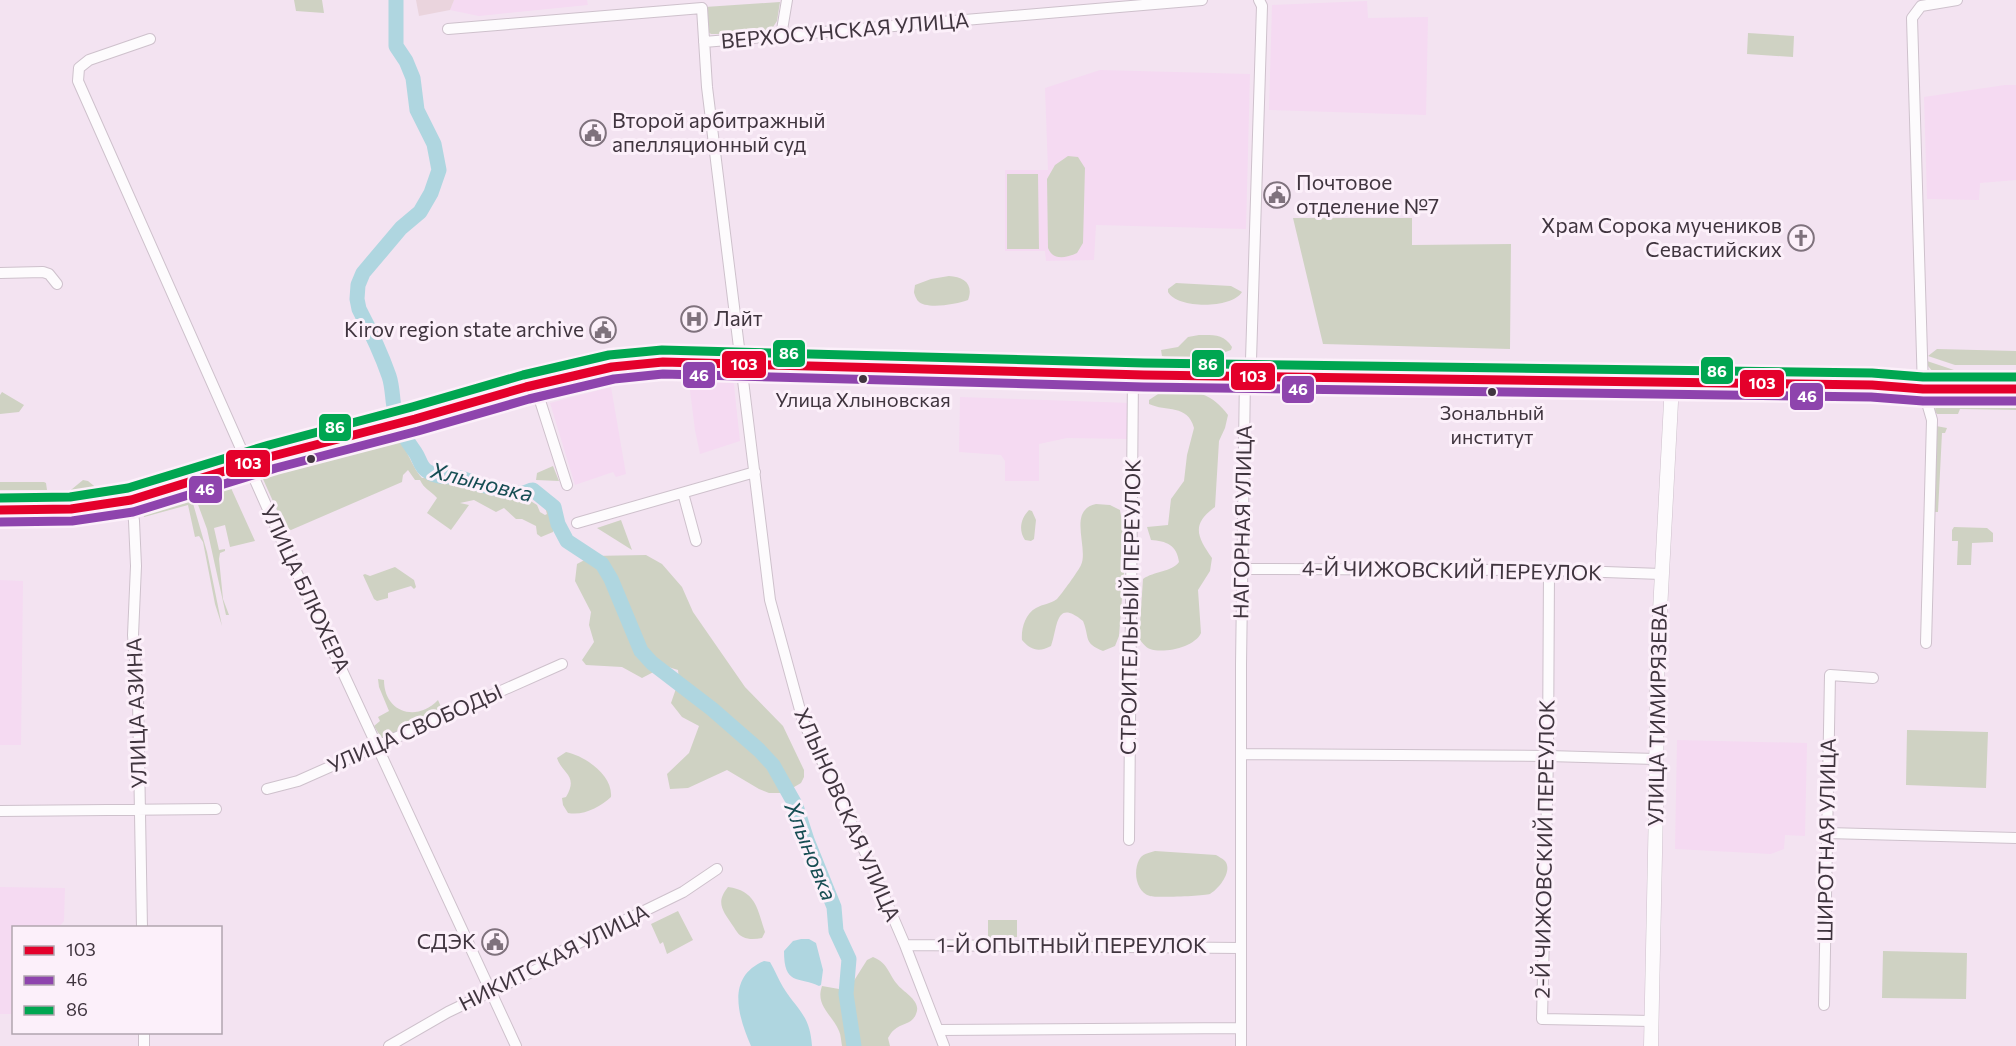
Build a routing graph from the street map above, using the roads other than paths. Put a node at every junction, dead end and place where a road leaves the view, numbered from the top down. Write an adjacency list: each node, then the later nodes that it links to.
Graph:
1 (787, 0): 6 (street)
2 (1202, 0): 6 (street, ВЕРХОСУНСКАЯ УЛИЦА)
3 (1259, 0): 13 (street, НАГОРНАЯ УЛИЦА)
4 (1957, 0): 16 (street)
5 (448, 28): 8 (street, ВЕРХОСУНСКАЯ УЛИЦА)
6 (781, 36): 8 (street, ВЕРХОСУНСКАЯ УЛИЦА)
7 (150, 39): 18 (street, УЛИЦА БЛЮХЕРА)
8 (704, 42): 11 (street, ХЛЫНОВСКАЯ УЛИЦА)
9 (0, 273): 10 (street)
10 (57, 284)
11 (741, 363): 12 (main road); 15 (main road); 19 (street, ХЛЫНОВСКАЯ УЛИЦА)
12 (1133, 374): 13 (main road); 42 (street, СТРОИТЕЛЬНЫЙ ПЕРЕУЛОК)
13 (1245, 375): 14 (main road); 26 (street, НАГОРНАЯ УЛИЦА)
14 (1672, 383): 16 (main road); 28 (main road, УЛИЦА ТИМИРЯЗЕВА)
15 (535, 385): 18 (main road); 20 (street)
16 (1923, 388): 17 (main road); 29 (street)
17 (2016, 388)
18 (248, 464): 22 (main road); 32 (street, УЛИЦА БЛЮХЕРА)
19 (755, 472): 21 (street); 45 (street, ХЛЫНОВСКАЯ УЛИЦА)
20 (567, 485)
21 (683, 493): 24 (street); 25 (street)
22 (130, 500): 23 (main road); 37 (street, УЛИЦА АЗИНА)
23 (0, 510)
24 (577, 523)
25 (696, 541)
26 (1243, 569): 27 (street, 4-Й ЧИЖОВСКИЙ ПЕРЕУЛОК); 33 (street, НАГОРНАЯ УЛИЦА)
27 (1549, 570): 28 (street, 4-Й ЧИЖОВСКИЙ ПЕРЕУЛОК); 34 (street, 2-Й ЧИЖОВСКИЙ ПЕРЕУЛОК)
28 (1661, 574): 35 (main road, УЛИЦА ТИМИРЯЗЕВА)
29 (1926, 643)
30 (562, 664): 32 (street, УЛИЦА СВОБОДЫ)
31 (1873, 678): 40 (street, ШИРОТНАЯ УЛИЦА)
32 (378, 747): 36 (street, УЛИЦА СВОБОДЫ); 47 (street, УЛИЦА БЛЮХЕРА)
33 (1242, 754): 34 (street); 46 (street, НАГОРНАЯ УЛИЦА)
34 (1548, 756): 35 (street); 49 (street, 2-Й ЧИЖОВСКИЙ ПЕРЕУЛОК)
35 (1656, 759): 49 (main road, УЛИЦА ТИМИРЯЗЕВА)
36 (267, 789)
37 (141, 809): 38 (street); 39 (street); 44 (street, УЛИЦА АЗИНА)
38 (216, 809)
39 (0, 811)
40 (1827, 833): 41 (street); 48 (street, ШИРОТНАЯ УЛИЦА)
41 (2016, 838)
42 (1129, 840)
43 (717, 869): 47 (street, НИКИТСКАЯ УЛИЦА)
44 (142, 926)
45 (905, 945): 46 (street, 1-Й ОПЫТНЫЙ ПЕРЕУЛОК); 51 (street, ХЛЫНОВСКАЯ УЛИЦА)
46 (1240, 948): 50 (street, НАГОРНАЯ УЛИЦА)
47 (491, 992): 52 (street, НИКИТСКАЯ УЛИЦА); 53 (street, УЛИЦА БЛЮХЕРА)
48 (1824, 1005)
49 (1652, 1021): 56 (main road, УЛИЦА ТИМИРЯЗЕВА)
50 (1241, 1028): 51 (street); 55 (street, НАГОРНАЯ УЛИЦА)
51 (938, 1030): 54 (street, ХЛЫНОВСКАЯ УЛИЦА)
52 (389, 1046)
53 (516, 1046)
54 (944, 1046)
55 (1241, 1046)
56 (1651, 1046)

